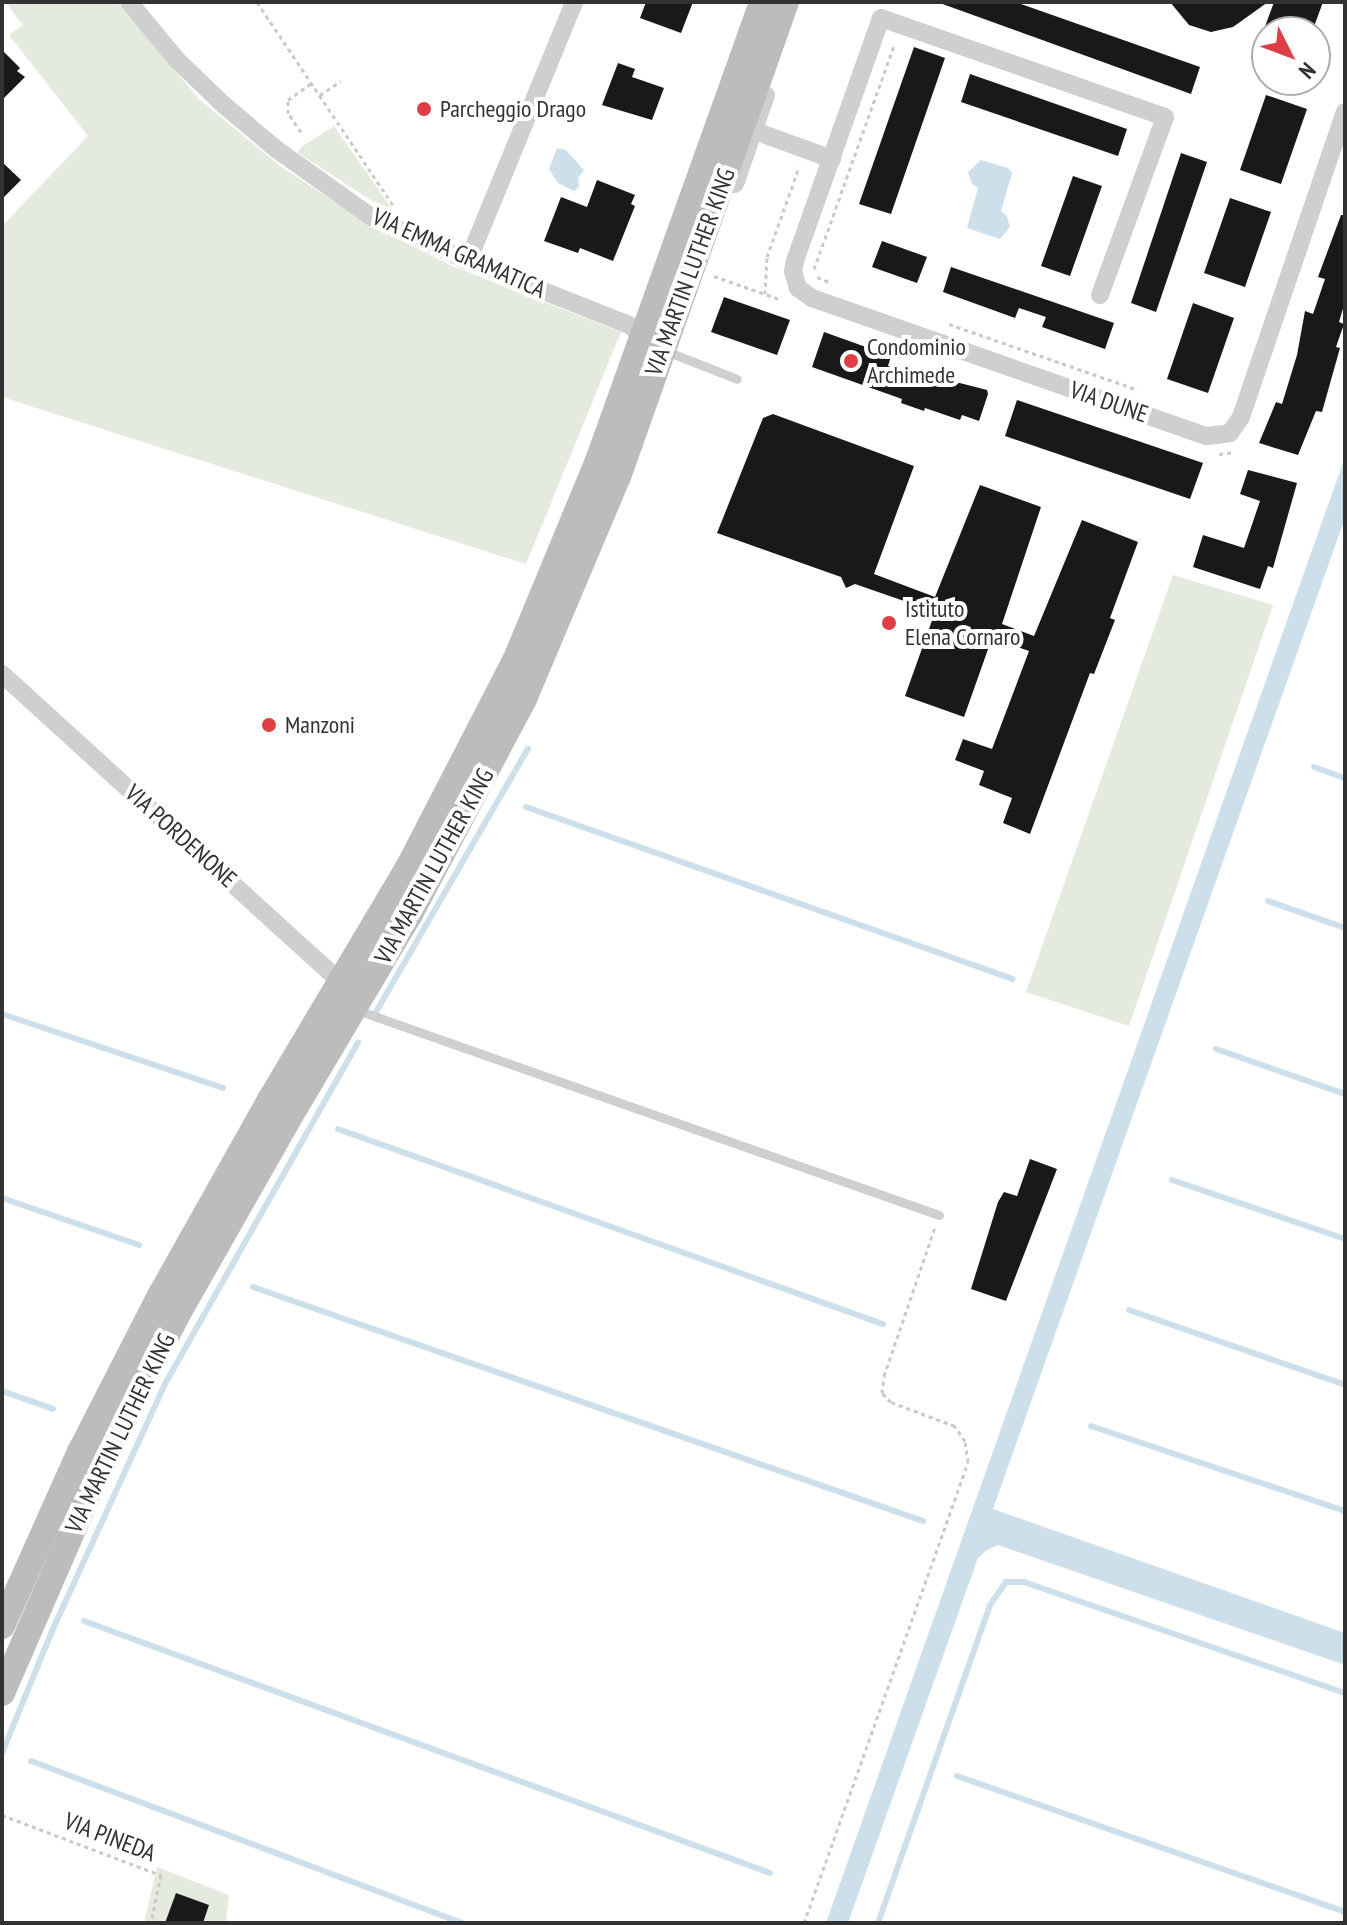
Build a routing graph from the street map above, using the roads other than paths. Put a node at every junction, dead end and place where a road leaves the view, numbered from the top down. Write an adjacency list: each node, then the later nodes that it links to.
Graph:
1 (129, 2): 9 (street, VIA EMMA GRAMATICA)
2 (574, 2): 9 (street)
3 (762, 2): 11 (main road, VIA MARTIN LUTHER KING)
4 (786, 2): 6 (street); 8 (main road, VIA MARTIN LUTHER KING)
5 (1345, 112): 7 (street, VIA DUNE)
6 (755, 131): 7 (street); 8 (street)
7 (832, 159): 10 (street, VIA DUNE)
8 (702, 239): 12 (main road, VIA MARTIN LUTHER KING)
9 (468, 261): 11 (street, VIA EMMA GRAMATICA)
10 (1100, 295)
11 (640, 335): 12 (street, VIA EMMA GRAMATICA); 15 (main road, VIA MARTIN LUTHER KING)
12 (663, 350): 13 (lane); 15 (main road, VIA MARTIN LUTHER KING)
13 (737, 379)
14 (2, 674): 15 (street, VIA PORDENONE)
15 (351, 997): 16 (lane); 17 (main road, VIA MARTIN LUTHER KING); 18 (main road, VIA MARTIN LUTHER KING)
16 (939, 1215)
17 (2, 1626)
18 (2, 1693)

